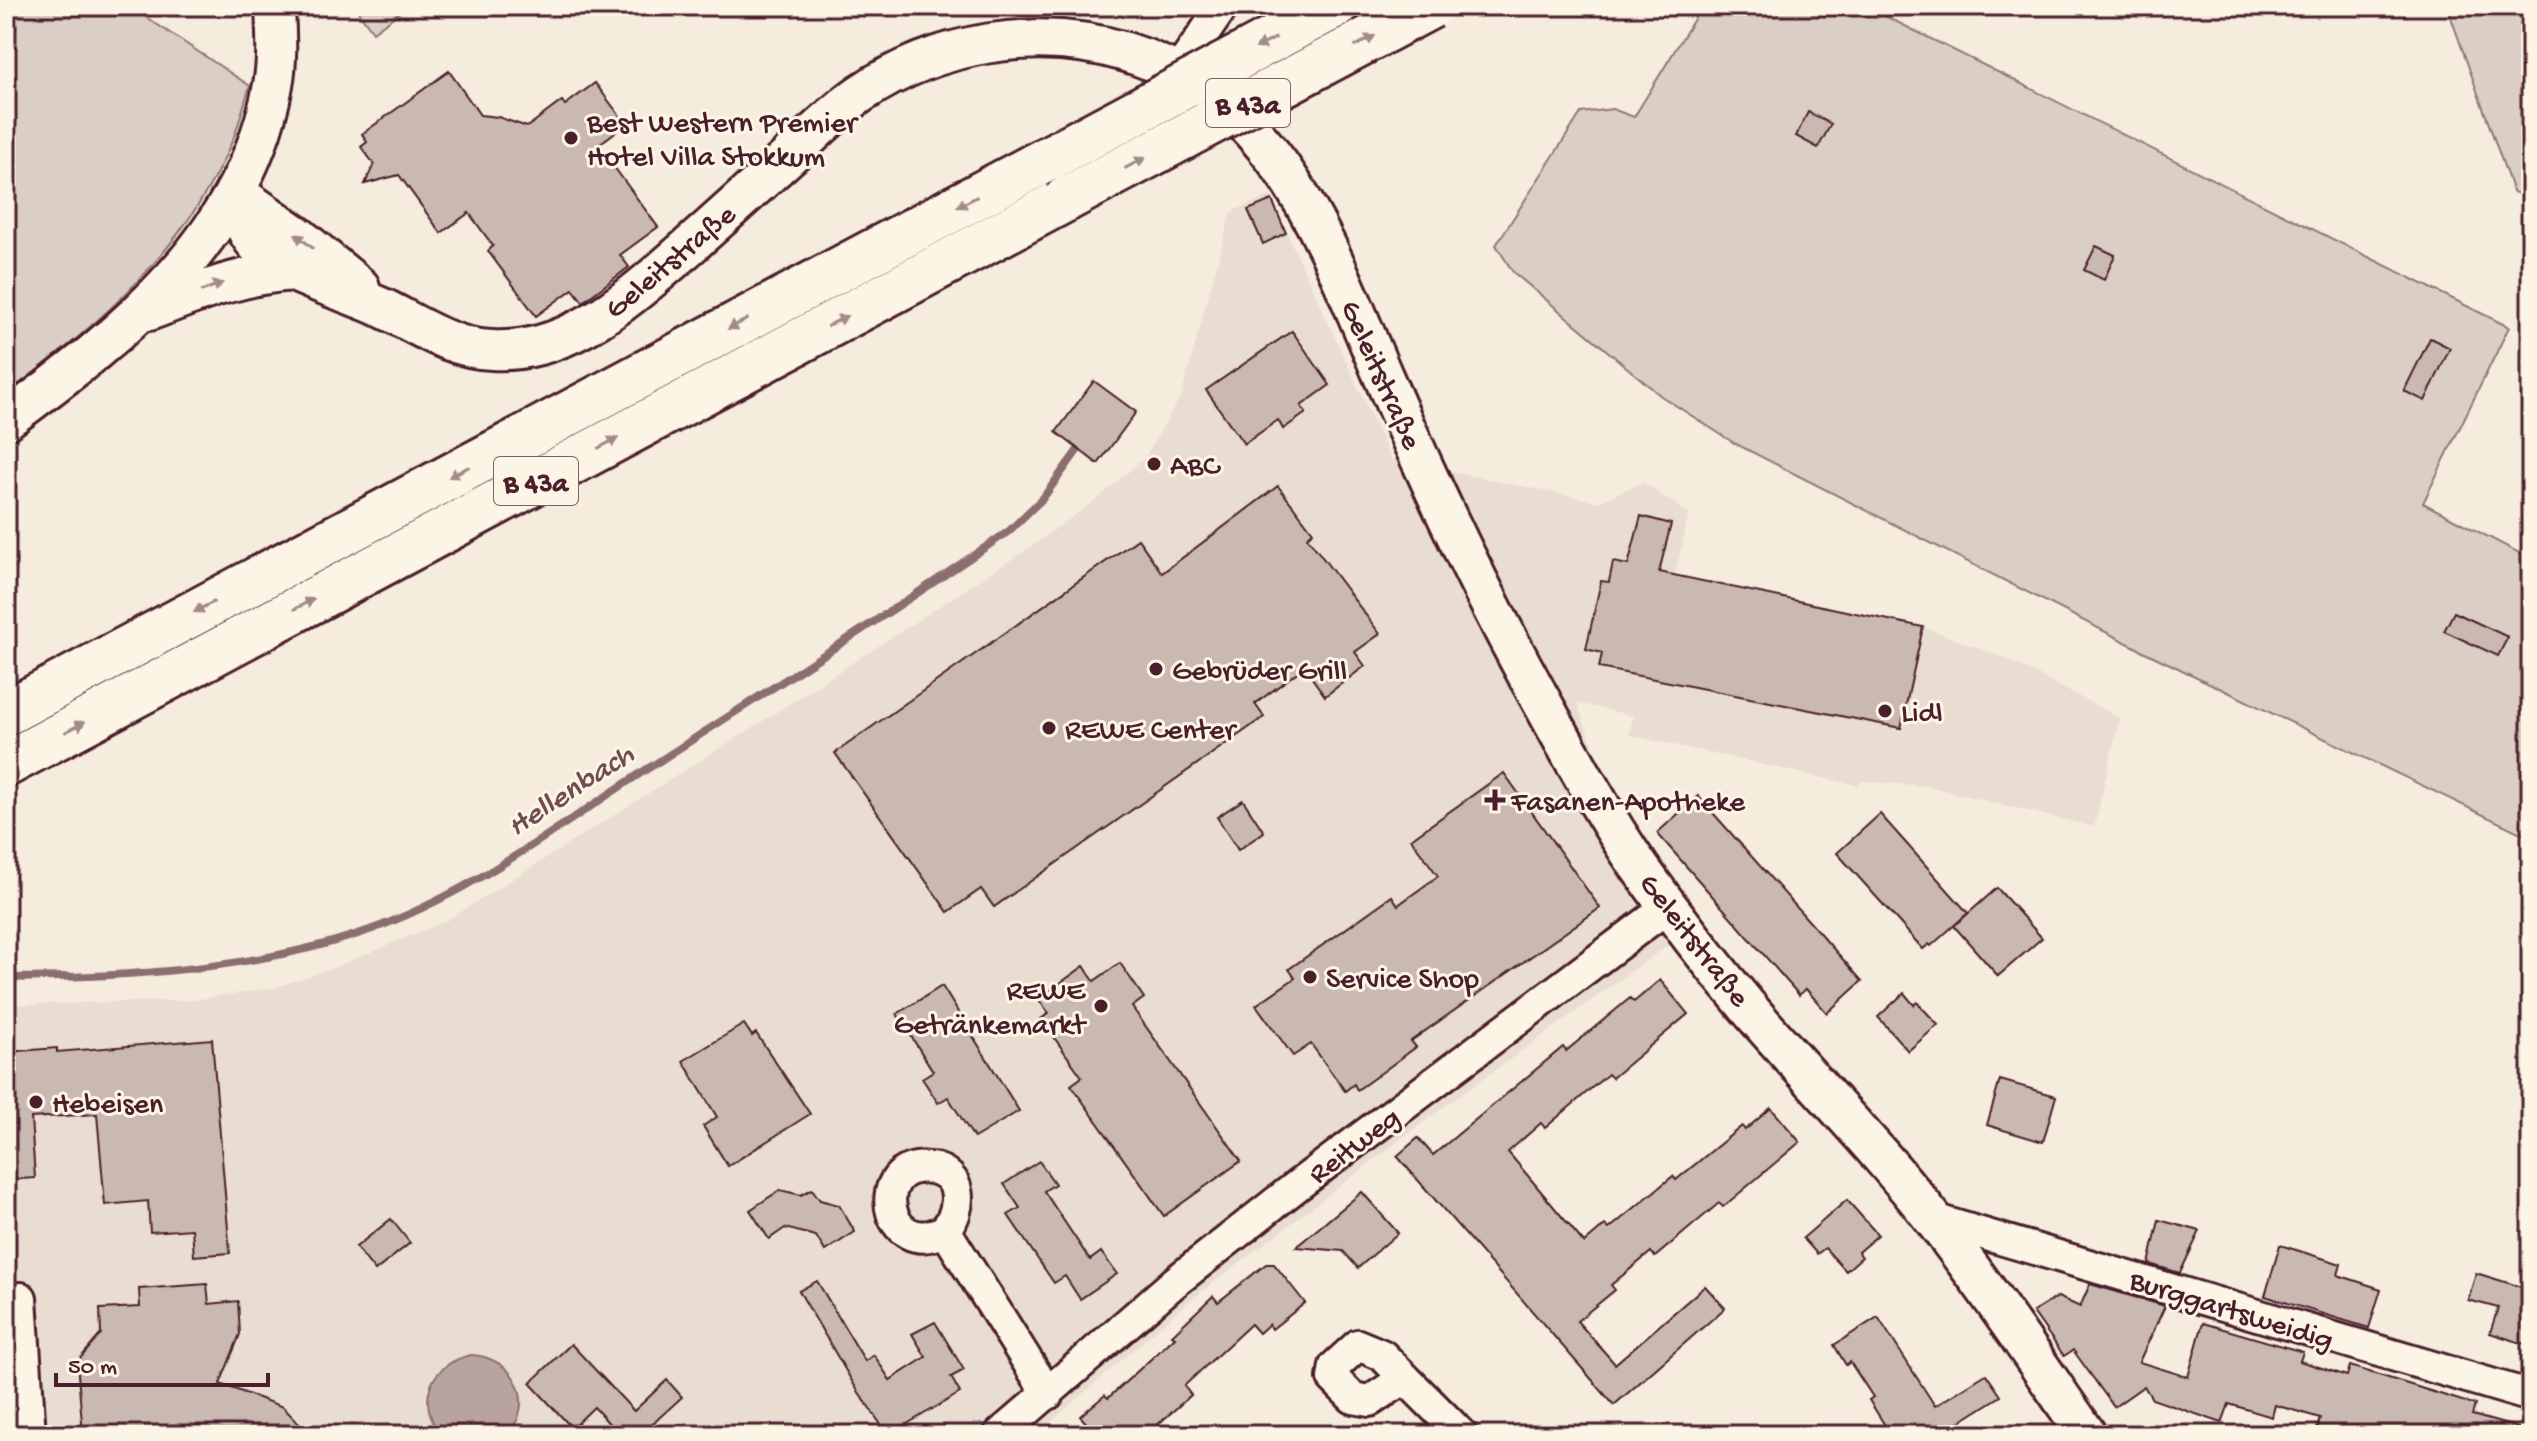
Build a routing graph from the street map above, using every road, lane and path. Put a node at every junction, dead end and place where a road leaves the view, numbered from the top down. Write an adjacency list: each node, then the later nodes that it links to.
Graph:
1 (275, 6): 6 (main road)
2 (1223, 6): 5 (street)
3 (1335, 6): 11 (highway, B 43a, one-way to 11, bridge)
4 (1431, 6): 12 (highway, B 43a, one-way to 4, bridge)
5 (1177, 73): 8 (main road, Geleitstraße); 13 (main road, Geleitstraße)
6 (235, 192): 7 (main road, Geleitstraße); 8 (main road, Geleitstraße, one-way to 6); 9 (main road)
7 (295, 271): 8 (main road, Geleitstraße); 9 (main road, one-way to 7)
8 (385, 309)
9 (139, 315): 10 (main road)
10 (6, 420)
11 (6, 713)
12 (6, 764)
13 (1669, 906): 14 (main road, Geleitstraße); 18 (street, Reitweg)
14 (1933, 1219): 19 (street, Burggartsweidig); 23 (main road, Geleitstraße)
15 (945, 1230): 18 (street)
16 (21, 1298): 20 (street)
17 (1405, 1378): 22 (street)
18 (1048, 1394): 21 (street, Reitweg)
19 (2531, 1396)
20 (30, 1435)
21 (999, 1435)
22 (1462, 1435)
23 (2087, 1435)

